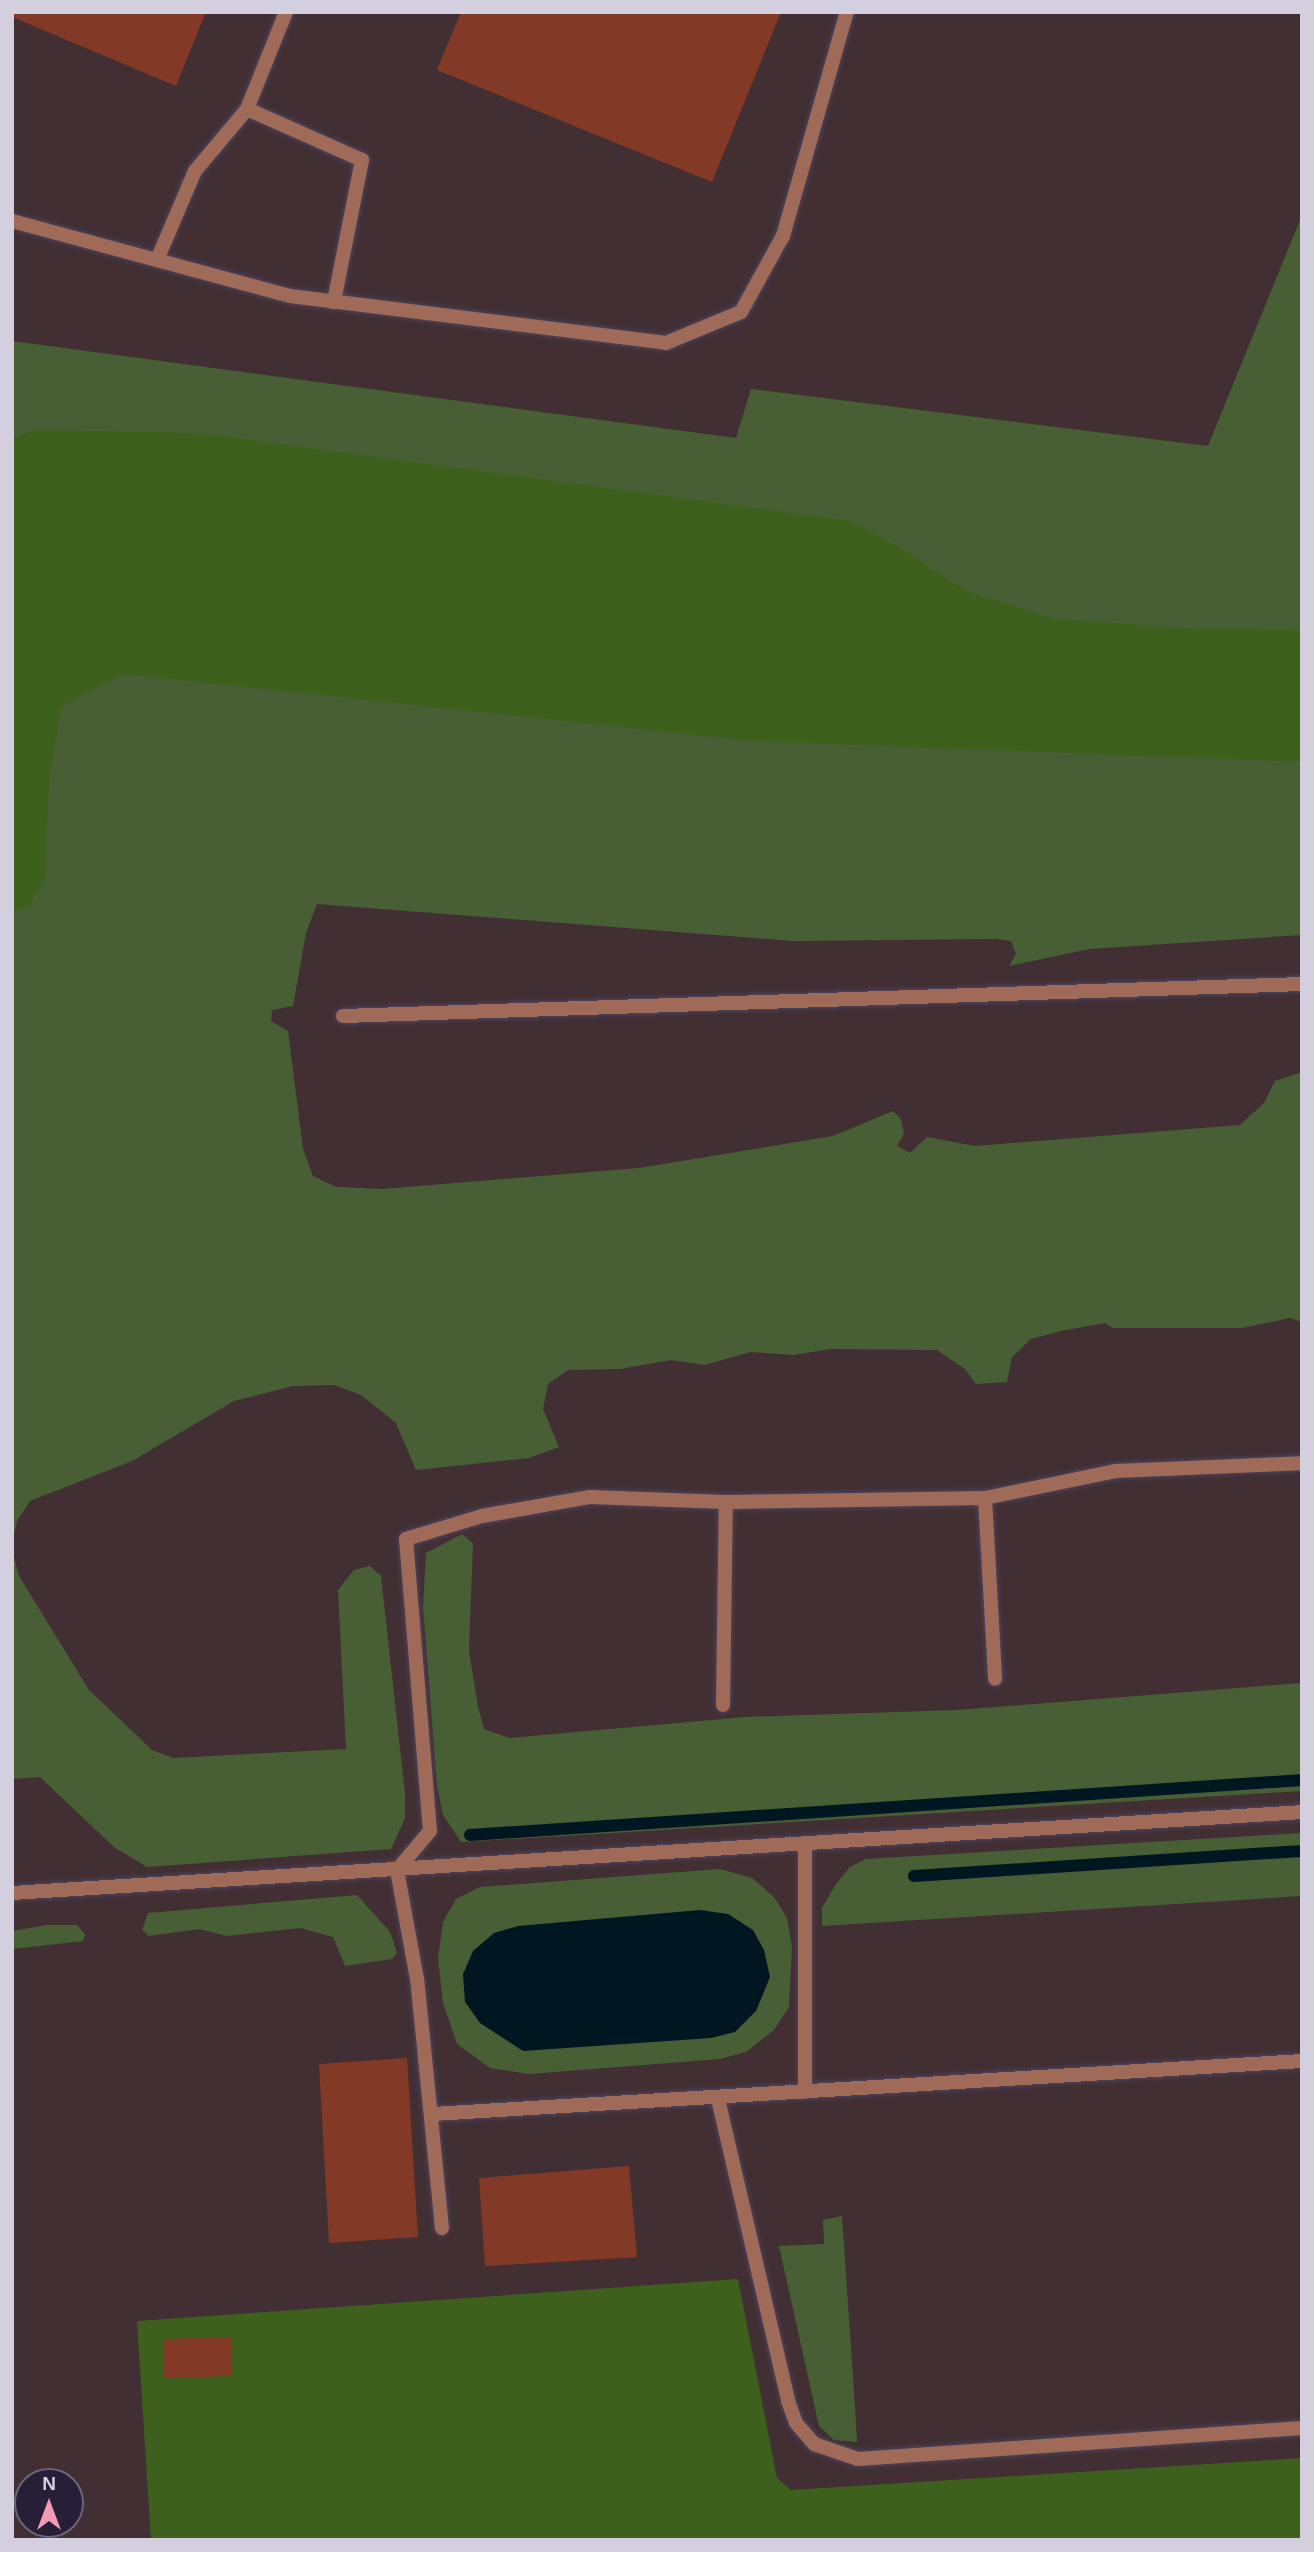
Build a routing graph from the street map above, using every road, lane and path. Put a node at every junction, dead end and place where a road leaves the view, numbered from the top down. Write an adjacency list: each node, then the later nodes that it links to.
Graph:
1 (286, 12): 3 (lane)
2 (847, 12): 6 (lane)
3 (247, 109): 5 (lane); 6 (lane)
4 (12, 221): 5 (lane)
5 (158, 260): 6 (lane)
6 (334, 302)
7 (1302, 984): 8 (lane)
8 (343, 1016)
9 (1302, 1463): 10 (lane)
10 (985, 1498): 11 (lane); 12 (lane)
11 (726, 1502): 13 (lane); 16 (lane)
12 (995, 1679)
13 (723, 1705)
14 (1302, 1812): 15 (lane)
15 (805, 1844): 16 (lane); 19 (lane)
16 (397, 1870): 17 (lane); 21 (lane)
17 (12, 1893)
18 (1302, 2061): 19 (lane)
19 (805, 2092): 20 (lane)
20 (718, 2099): 21 (lane); 23 (lane)
21 (433, 2114): 22 (lane)
22 (442, 2228)
23 (1302, 2428)

